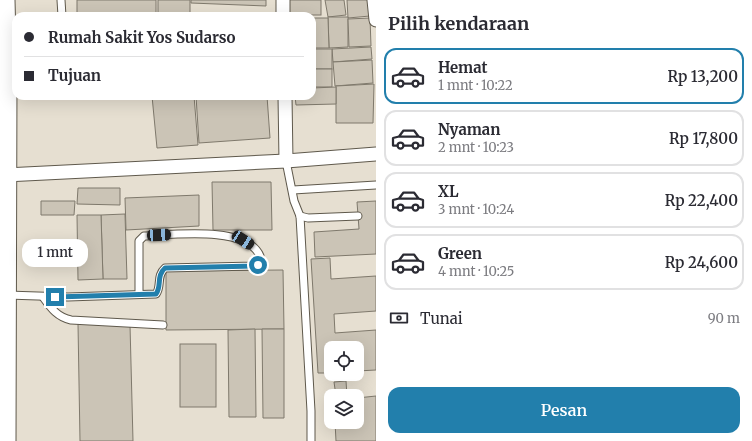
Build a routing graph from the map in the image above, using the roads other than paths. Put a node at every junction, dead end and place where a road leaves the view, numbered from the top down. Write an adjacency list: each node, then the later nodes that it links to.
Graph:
1 (4, 0): 8 (main road)
2 (61, 0): 5 (lane)
3 (283, 0): 6 (street)
4 (374, 0): 7 (street)
5 (62, 12)
6 (283, 12)
7 (376, 20)
8 (8, 67): 12 (main road)
9 (285, 100): 11 (street)
10 (376, 154): 11 (street)
11 (286, 161): 12 (street); 14 (lane)
12 (5, 175): 17 (main road)
13 (376, 185): 14 (lane)
14 (293, 190): 15 (lane)
15 (300, 216): 16 (lane); 23 (lane)
16 (358, 216)
17 (3, 224): 19 (main road)
18 (139, 294): 18 (lane); 20 (lane)
19 (3, 295): 20 (lane); 22 (main road)
20 (43, 297): 21 (lane)
21 (163, 326)
22 (5, 441)
23 (311, 441)

